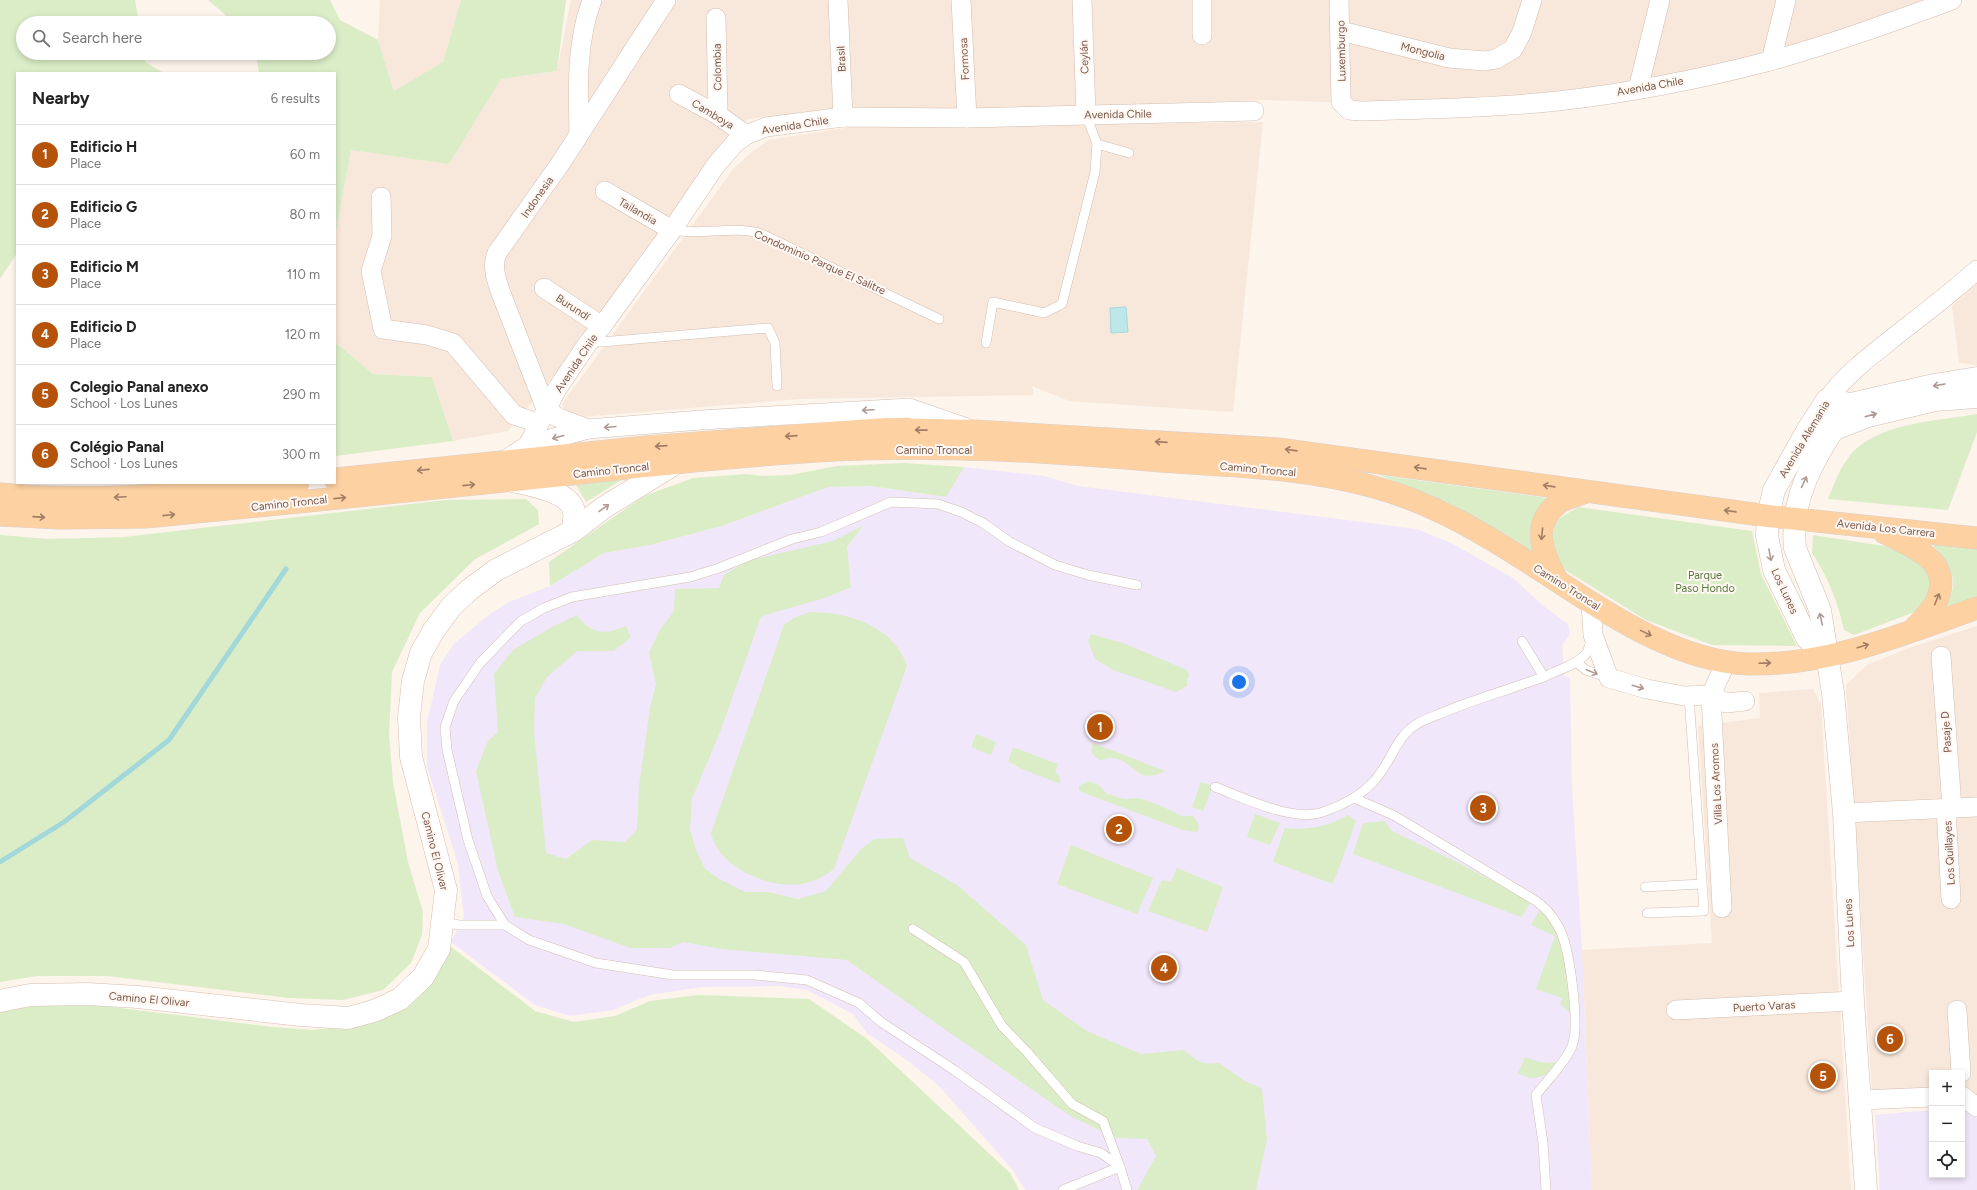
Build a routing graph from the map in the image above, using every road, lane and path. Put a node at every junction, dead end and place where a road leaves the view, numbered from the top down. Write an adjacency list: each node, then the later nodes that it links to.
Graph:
1 (592, 0): 24 (street)
2 (666, 0): 24 (street, Indonesia)
3 (838, 0): 22 (street, Brasil)
4 (961, 0): 23 (street, Formosa)
5 (1082, 0): 21 (street, Ceylán)
6 (1202, 0): 14 (street)
7 (1339, 0): 13 (street, Luxemburgo)
8 (1532, 0): 13 (street, Mongolia)
9 (1660, 0): 16 (street)
10 (1786, 0): 15 (street)
11 (1952, 0): 15 (street, Avenida Chile)
12 (716, 18): 20 (street, Colombia)
13 (1341, 31): 18 (street, Luxemburgo)
14 (1202, 35)
15 (1771, 60): 16 (street, Avenida Chile)
16 (1638, 89): 18 (street, Avenida Chile)
17 (679, 94): 20 (street, Camboya)
18 (1341, 102)
19 (1254, 111): 21 (street, Avenida Chile)
20 (718, 115): 25 (street, Camboya)
21 (1086, 115): 23 (street, Avenida Chile); 26 (lane)
22 (843, 117): 23 (street, Avenida Chile); 25 (street, Avenida Chile)
23 (967, 118)
24 (579, 133): 43 (street, Indonesia)
25 (746, 135): 30 (street, Avenida Chile)
26 (1097, 144): 27 (lane); 36 (lane)
27 (1128, 154)
28 (605, 191): 30 (street, Tailandia)
29 (381, 196): 43 (street, Camino Troncal)
30 (672, 230): 33 (lane, Condominio Parque El Salitre); 34 (street, Avenida Chile)
31 (1977, 270): 37 (street, Avenida Alemania)
32 (544, 288): 34 (street, Burundí)
33 (939, 319)
34 (602, 326): 35 (street, Avenida Chile)
35 (588, 343): 39 (lane); 43 (street, Avenida Chile)
36 (986, 343)
37 (1854, 369): 41 (street, Avenida Alemania); 42 (street, Avenida Alemania)
38 (1977, 378): 42 (street, one-way to 42)
39 (777, 386)
40 (1977, 397): 45 (street, one-way to 40)
41 (1827, 400): 42 (street); 47 (street, Avenida Alemania)
42 (1851, 404): 45 (street, Avenida Alemania)
43 (542, 416): 44 (street, Camino Troncal); 48 (street, Avenida Chile)
44 (588, 429): 46 (street, Camino Troncal, one-way to 44); 48 (street, Camino Troncal, one-way to 48)
45 (1833, 430): 47 (street); 58 (street, Avenida Alemania, one-way to 45)
46 (974, 431): 49 (main road, Camino Troncal, one-way to 49); 54 (main road, Camino Troncal, one-way to 46)
47 (1807, 431): 57 (street, Avenida Alemania)
48 (528, 445): 49 (street)
49 (504, 461): 51 (main road, Camino Troncal, one-way to 51)
50 (676, 463): 52 (main road, Camino Troncal); 60 (street, Camino El Olivar, one-way to 50); 62 (main road, Camino Troncal)
51 (336, 480)
52 (513, 481): 56 (main road, Camino Troncal, one-way to 52); 60 (street)
53 (286, 484): 55 (main road, Camino Troncal, one-way to 55)
54 (1587, 492): 57 (main road, Camino Troncal, one-way to 54); 62 (main road, one-way to 62)
55 (0, 494)
56 (0, 515)
57 (1768, 516): 58 (main road, Camino Troncal); 70 (street, Los Lunes, one-way to 70)
58 (1795, 519): 59 (main road, Avenida Los Carrera); 70 (street, Los Lunes, one-way to 58)
59 (1872, 527): 61 (main road, Avenida Los Carrera); 66 (main road, one-way to 59)
60 (573, 531): 88 (street, Camino El Olivar)
61 (1977, 538)
62 (1558, 581): 64 (main road, Camino Troncal)
63 (1137, 585): 89 (lane)
64 (1591, 603): 67 (street); 72 (main road, Camino Troncal, one-way to 72)
65 (1977, 608): 66 (main road)
66 (1914, 630): 70 (main road, one-way to 66)
67 (1593, 635): 71 (lane); 74 (street)
68 (1522, 641): 73 (lane)
69 (1941, 656): 81 (street, Pasaje D)
70 (1826, 658): 72 (main road, Camino Troncal, one-way to 70); 82 (street, Los Lunes)
71 (1576, 662): 73 (lane); 74 (lane, one-way to 74)
72 (1726, 662): 75 (street)
73 (1544, 676): 79 (lane)
74 (1609, 678): 76 (street, one-way to 76)
75 (1711, 695): 76 (street); 77 (street); 86 (street, Villa Los Aromos)
76 (1689, 696): 83 (lane)
77 (1745, 701)
78 (1215, 787): 79 (lane)
79 (1354, 798): 103 (lane)
80 (1977, 806): 81 (street)
81 (1949, 808): 82 (street); 85 (street, Los Quillayes)
82 (1844, 813): 92 (street, Los Lunes)
83 (1702, 884): 84 (lane); 87 (lane)
84 (1645, 887)
85 (1951, 899)
86 (1722, 908)
87 (1647, 913)
88 (443, 922): 89 (lane); 91 (street, Camino El Olivar)
89 (505, 925): 100 (lane)
90 (913, 929): 100 (lane)
91 (0, 1001)
92 (1853, 1002): 93 (street, Puerto Varas); 98 (street, Los Lunes)
93 (1676, 1010)
94 (1957, 1010): 95 (street)
95 (1961, 1070)
96 (1929, 1097): 98 (street)
97 (1965, 1098): 99 (street)
98 (1860, 1100): 104 (street, Los Lunes)
99 (1977, 1106)
100 (1120, 1167): 101 (lane); 102 (lane)
101 (1063, 1190)
102 (1127, 1190)
103 (1546, 1190)
104 (1866, 1190)

